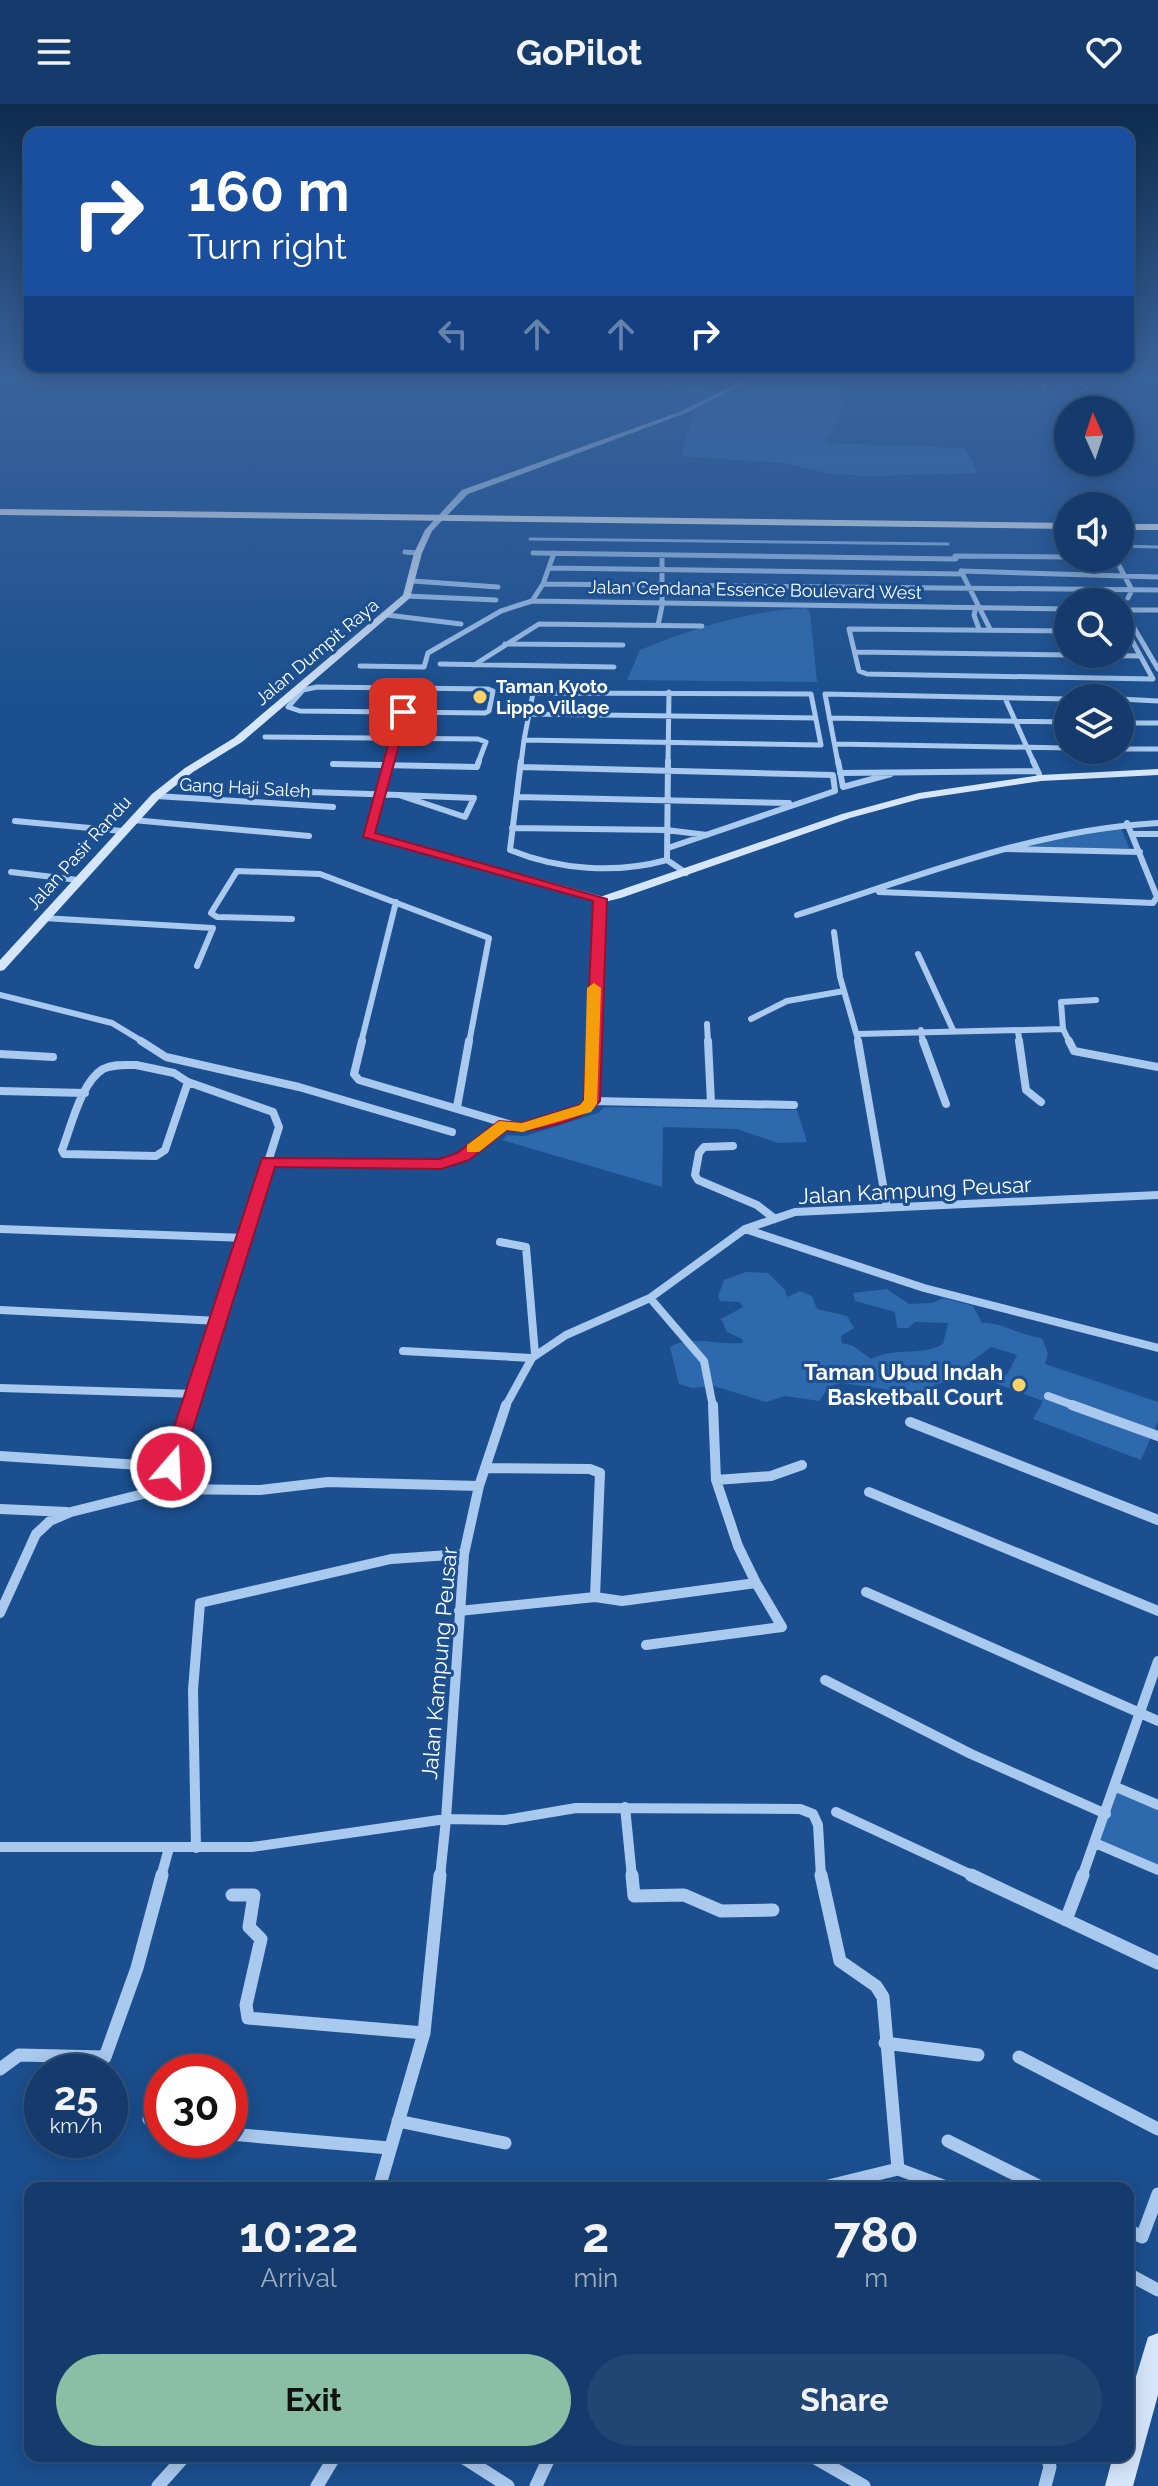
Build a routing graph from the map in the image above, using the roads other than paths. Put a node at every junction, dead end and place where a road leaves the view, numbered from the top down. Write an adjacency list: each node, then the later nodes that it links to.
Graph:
1 (473, 489): 11 (main road, Jalan Dumpit Raya)
2 (0, 512): 4 (highway)
3 (0, 519): 7 (highway)
4 (1054, 526)
5 (1134, 527): 6 (highway)
6 (1158, 527)
7 (1054, 533)
8 (1134, 534): 9 (highway)
9 (1158, 534)
10 (405, 552): 11 (street)
11 (418, 553): 24 (main road, Jalan Dumpit Raya)
12 (533, 553): 13 (street)
13 (554, 553): 14 (street); 17 (street)
14 (662, 555): 16 (street); 18 (street)
15 (1054, 557): 16 (street)
16 (956, 559): 19 (street)
17 (550, 568): 18 (street); 25 (street)
18 (662, 569): 19 (street); 26 (street)
19 (961, 573): 20 (street); 30 (street)
20 (1089, 573): 21 (street)
21 (1099, 573): 22 (street); 28 (street)
22 (1124, 574): 23 (street); 29 (street)
23 (1158, 577)
24 (413, 581): 27 (street); 34 (main road, Jalan Dumpit Raya)
25 (543, 584): 26 (street); 36 (street)
26 (662, 585): 30 (street); 37 (street)
27 (498, 587)
28 (1107, 588)
29 (1131, 588)
30 (969, 590): 33 (street); 38 (street)
31 (1134, 590): 32 (street)
32 (1158, 590)
33 (1054, 591)
34 (407, 596): 35 (street); 42 (main road, Jalan Dumpit Raya)
35 (496, 600)
36 (532, 601): 37 (street, Jalan Cendana Essence Boulevard West); 61 (street)
37 (662, 604): 38 (street, Jalan Cendana Essence Boulevard West); 44 (street); 45 (street)
38 (976, 607): 39 (street, Jalan Cendana Essence Boulevard West); 48 (street); 49 (street)
39 (1054, 609)
40 (1134, 610): 41 (street)
41 (1158, 610)
42 (387, 615): 43 (street); 91 (main road, Jalan Dumpit Raya)
43 (461, 624)
44 (658, 625): 45 (street); 51 (street)
45 (667, 625): 46 (street)
46 (702, 626)
47 (1134, 628): 63 (street)
48 (979, 629): 49 (street); 54 (street)
49 (990, 629): 50 (street)
50 (1054, 631)
51 (504, 644): 53 (street); 60 (street)
52 (1134, 644): 58 (street)
53 (623, 645)
54 (854, 650): 56 (street); 58 (street)
55 (1054, 651): 56 (street)
56 (988, 652): 58 (street)
57 (1134, 653): 58 (street)
58 (1139, 654)
59 (440, 664): 60 (street)
60 (474, 665): 62 (street)
61 (360, 666)
62 (614, 667)
63 (1158, 668)
64 (410, 688): 70 (street); 70 (street); 70 (street)
65 (669, 692): 71 (street); 72 (street); 73 (street)
66 (1005, 698): 67 (street); 74 (street); 75 (street)
67 (1054, 699)
68 (1134, 700): 69 (street)
69 (1158, 701)
70 (403, 712): 80 (street)
71 (528, 714): 72 (street); 81 (street)
72 (669, 716): 73 (street); 82 (street)
73 (816, 718): 82 (street)
74 (829, 718): 75 (street); 83 (street)
75 (1015, 721): 76 (street); 84 (street)
76 (1054, 722)
77 (1134, 723): 78 (street)
78 (1158, 723)
79 (265, 737): 80 (street)
80 (394, 738): 89 (street); 89 (street)
81 (524, 740): 82 (street); 90 (street)
82 (669, 742): 92 (street)
83 (835, 744): 84 (street); 94 (street)
84 (1026, 747): 85 (street); 96 (street)
85 (1054, 748)
86 (1134, 749): 87 (street)
87 (1158, 749)
88 (333, 764): 89 (street)
89 (387, 765): 98 (street)
90 (521, 767): 92 (street); 101 (street)
91 (189, 770): 100 (main road, Jalan Pasir Randu)
92 (667, 771): 102 (street); 103 (street)
93 (1158, 772): 96 (main road)
94 (840, 773): 95 (street); 95 (street)
95 (891, 774): 96 (street)
96 (1039, 774): 121 (main road)
97 (310, 792): 98 (street)
98 (378, 794): 99 (street); 125 (street)
99 (398, 795): 99 (street)
100 (156, 796): 104 (street, Gang Haji Saleh); 105 (main road, Jalan Pasir Randu)
101 (517, 797): 102 (street); 109 (street)
102 (667, 800): 103 (street); 110 (street)
103 (797, 804): 114 (street)
104 (333, 807)
105 (133, 820): 111 (main road, Jalan Pasir Randu); 115 (street)
106 (15, 821): 111 (street)
107 (1127, 823): 108 (street); 112 (street); 117 (street)
108 (1158, 823)
109 (512, 828): 110 (street); 119 (street)
110 (666, 830): 114 (street); 116 (street)
111 (122, 831): 123 (main road, Jalan Pasir Randu)
112 (1133, 834): 113 (street); 118 (street)
113 (1158, 834)
114 (707, 835): 116 (street)
115 (309, 836)
116 (668, 848): 119 (street)
117 (997, 849): 118 (street); 124 (street)
118 (1140, 852): 122 (street)
119 (667, 860): 121 (street)
120 (11, 872): 123 (street)
121 (686, 873): 125 (main road)
122 (1155, 876): 124 (street)
123 (78, 880): 128 (main road, Jalan Pasir Randu)
124 (875, 892): 127 (street)
125 (600, 899): 150 (street)
126 (396, 902): 129 (street); 155 (street); 155 (street)
127 (797, 915)
128 (43, 918): 132 (street); 133 (main road, Jalan Pasir Randu)
129 (292, 919)
130 (834, 932): 134 (street)
131 (918, 954): 141 (street)
132 (197, 966)
133 (0, 967)
134 (844, 991): 137 (street); 143 (street)
135 (0, 995): 157 (street)
136 (1096, 1000): 139 (street)
137 (751, 1019)
138 (707, 1024): 152 (street)
139 (1063, 1029): 142 (street); 146 (street)
140 (921, 1030): 141 (street); 143 (street); 153 (street)
141 (953, 1030): 142 (street)
142 (1018, 1032): 151 (street)
143 (857, 1034): 161 (street)
144 (0, 1054): 145 (street)
145 (53, 1057)
146 (1158, 1067)
147 (188, 1082): 149 (street); 149 (street); 159 (street)
148 (0, 1091): 149 (street)
149 (85, 1093)
150 (592, 1101): 152 (street); 156 (street)
151 (1041, 1102)
152 (711, 1103): 154 (street)
153 (946, 1104)
154 (794, 1105)
155 (457, 1107): 156 (street)
156 (504, 1124): 159 (street)
157 (452, 1132)
158 (733, 1146): 162 (street)
159 (268, 1162): 165 (street)
160 (1158, 1195): 161 (street, Jalan Kampung Peusar)
161 (887, 1208): 162 (street, Jalan Kampung Peusar)
162 (775, 1219): 164 (street, Jalan Kampung Peusar)
163 (0, 1229): 165 (street)
164 (745, 1229): 167 (street, Jalan Kampung Peusar); 170 (street)
165 (246, 1238): 169 (street)
166 (500, 1242): 172 (street)
167 (650, 1298): 172 (street, Jalan Kampung Peusar); 181 (street)
168 (0, 1310): 169 (street)
169 (219, 1321): 174 (street)
170 (1158, 1348)
171 (403, 1351): 172 (street)
172 (534, 1356): 180 (street, Jalan Kampung Peusar)
173 (0, 1388): 174 (street)
174 (196, 1394): 178 (street)
175 (1048, 1396): 177 (street)
176 (910, 1422): 186 (street)
177 (1158, 1436)
178 (0, 1456)
179 (802, 1465): 181 (street)
180 (485, 1468): 182 (street, Jalan Kampung Peusar); 190 (street)
181 (716, 1480): 188 (street)
182 (479, 1486): 185 (street); 187 (street, Jalan Kampung Peusar)
183 (869, 1492): 192 (street)
184 (0, 1509): 185 (street)
185 (71, 1512): 193 (street)
186 (1158, 1520)
187 (464, 1554): 191 (street, Jalan Kampung Peusar); 208 (street)
188 (756, 1583): 190 (street); 194 (street)
189 (866, 1592): 197 (street)
190 (595, 1597): 191 (street)
191 (459, 1611): 204 (street, Jalan Kampung Peusar)
192 (1158, 1611)
193 (0, 1613)
194 (646, 1645)
195 (1158, 1661): 197 (street)
196 (825, 1680): 203 (street)
197 (1141, 1713): 198 (street); 199 (street)
198 (1158, 1721)
199 (1116, 1787): 200 (street); 203 (street)
200 (1158, 1805)
201 (625, 1807): 204 (street); 211 (street); 215 (street)
202 (836, 1812): 212 (street)
203 (1106, 1814): 205 (street)
204 (446, 1819): 208 (street); 214 (street, Jalan Kampung Peusar)
205 (1095, 1843): 209 (street); 212 (street)
206 (0, 1847): 207 (street)
207 (169, 1848): 208 (street); 218 (street)
208 (196, 1848)
209 (1158, 1870)
210 (232, 1895): 214 (street)
211 (773, 1910)
212 (1066, 1920): 213 (street)
213 (1158, 1963)
214 (424, 2033): 219 (street, Jalan Kampung Peusar)
215 (885, 2043): 216 (street); 225 (street)
216 (978, 2055)
217 (1019, 2057): 220 (street)
218 (0, 2069)
219 (398, 2121): 223 (street); 224 (street, Jalan Kampung Peusar)
220 (1158, 2129)
221 (248, 2136): 224 (street)
222 (948, 2141): 229 (street)
223 (505, 2143)
224 (389, 2148): 226 (street, Jalan Kampung Peusar)
225 (898, 2169): 227 (street); 228 (street)
226 (380, 2182)
227 (845, 2182)
228 (933, 2182)
229 (1031, 2182)
230 (1158, 2194): 231 (street)
231 (1134, 2233)
232 (1134, 2277): 233 (street)
233 (1158, 2290)
234 (1158, 2349): 235 (main road)
235 (1134, 2430)
236 (180, 2462): 243 (street)
237 (331, 2462): 244 (street)
238 (470, 2462): 245 (street)
239 (547, 2462): 246 (street)
240 (822, 2462): 247 (street)
241 (1049, 2462): 248 (street)
242 (1125, 2462): 249 (main road)
243 (158, 2486)
244 (317, 2486)
245 (508, 2486)
246 (536, 2486)
247 (864, 2486)
248 (1045, 2486)
249 (1119, 2486)

